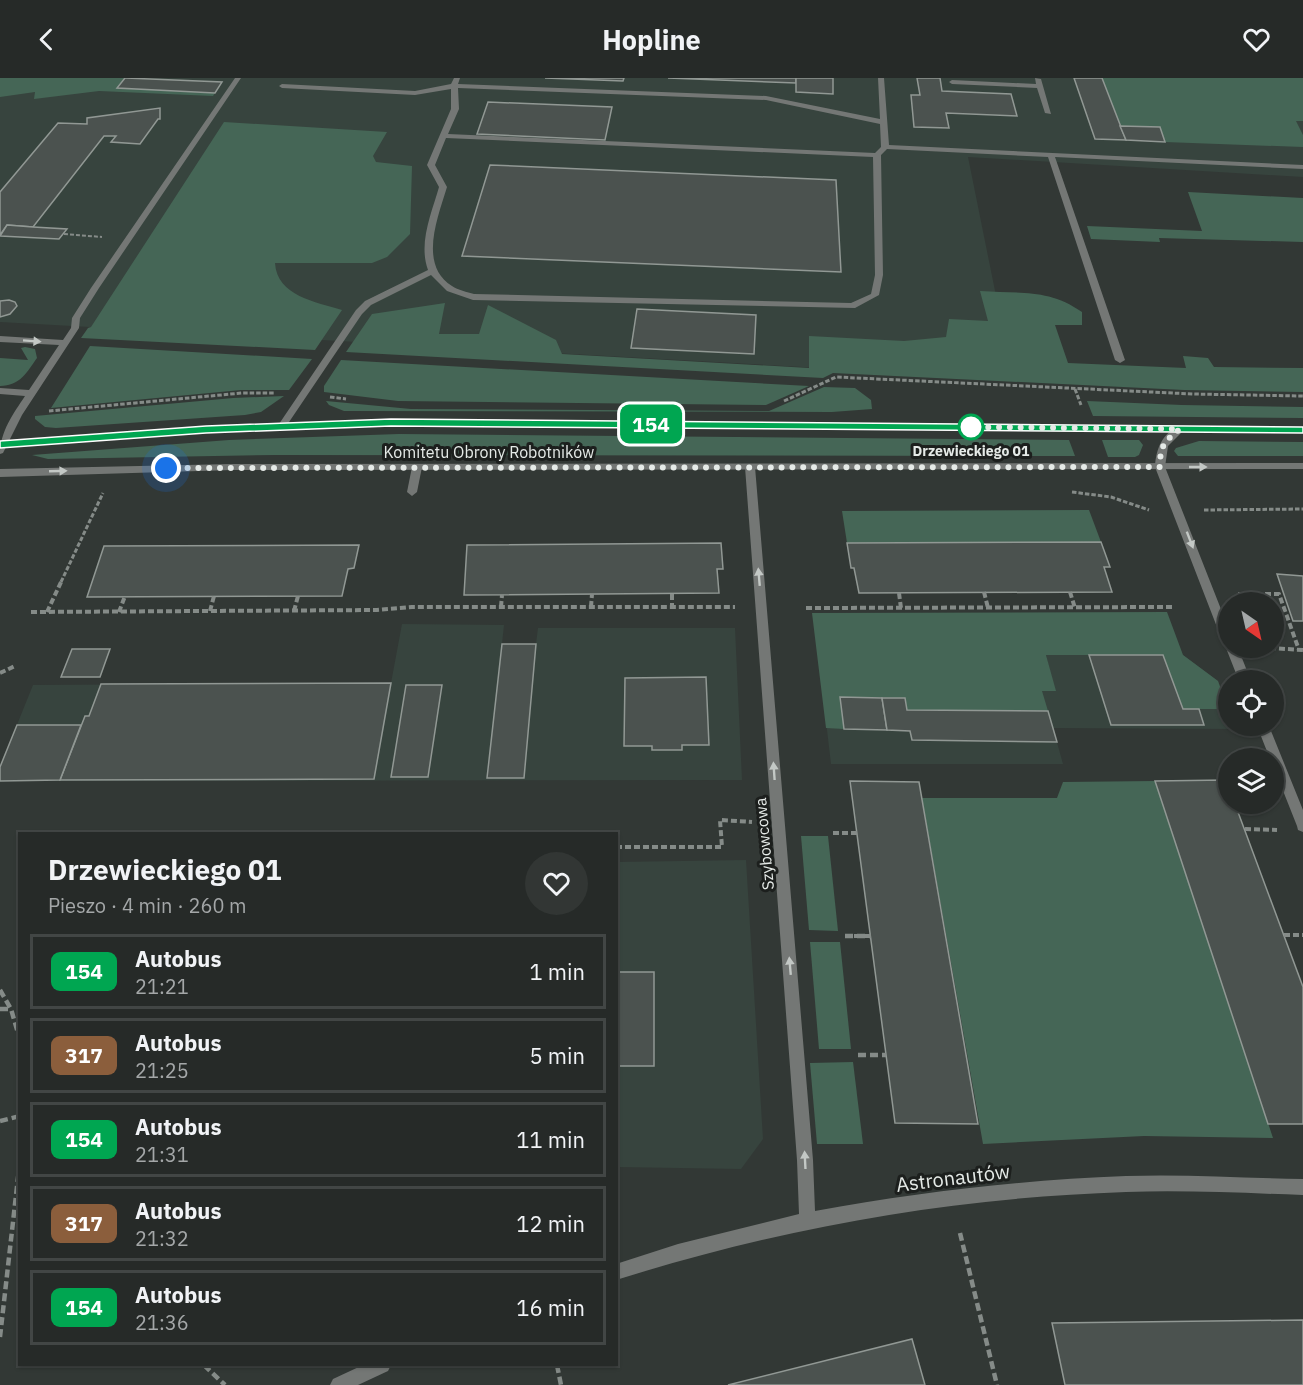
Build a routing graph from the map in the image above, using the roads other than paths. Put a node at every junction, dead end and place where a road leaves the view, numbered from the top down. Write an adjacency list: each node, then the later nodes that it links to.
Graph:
1 (238, 78): 16 (street)
2 (881, 78): 8 (street)
3 (455, 82): 6 (street); 8 (street); 9 (street)
4 (952, 82): 5 (street)
5 (1039, 82): 7 (street)
6 (282, 86)
7 (1049, 113)
8 (883, 122): 10 (street)
9 (442, 136): 11 (street); 14 (street)
10 (885, 147): 11 (street); 12 (street)
11 (877, 155): 14 (street)
12 (1052, 155): 13 (street); 17 (street)
13 (1303, 166)
14 (432, 271): 20 (street)
15 (0, 339): 16 (street, one-way to 16)
16 (64, 344): 19 (street)
17 (1120, 360)
18 (0, 391): 19 (street)
19 (31, 393): 23 (street)
20 (282, 426): 21 (street, Komitetu Obrony Robotników); 23 (street, Komitetu Obrony Robotników)
21 (1180, 429): 22 (street, Komitetu Obrony Robotników); 27 (street)
22 (1303, 430)
23 (1, 446)
24 (750, 466): 26 (street, Komitetu Obrony Robotników); 27 (street, Komitetu Obrony Robotników); 34 (street, Szybowcowa, one-way to 24)
25 (1303, 466): 27 (street, Komitetu Obrony Robotników, one-way to 25)
26 (417, 467): 28 (street, Komitetu Obrony Robotników, one-way to 26); 29 (street)
27 (1160, 467): 30 (street, one-way to 30)
28 (0, 472)
29 (412, 492)
30 (1218, 615)
31 (1267, 736): 32 (street)
32 (1303, 826)
33 (1303, 1186): 34 (street, Astronautów)
34 (807, 1219): 35 (street, Astronautów)
35 (618, 1271)
36 (380, 1366): 37 (street)
37 (339, 1385)

